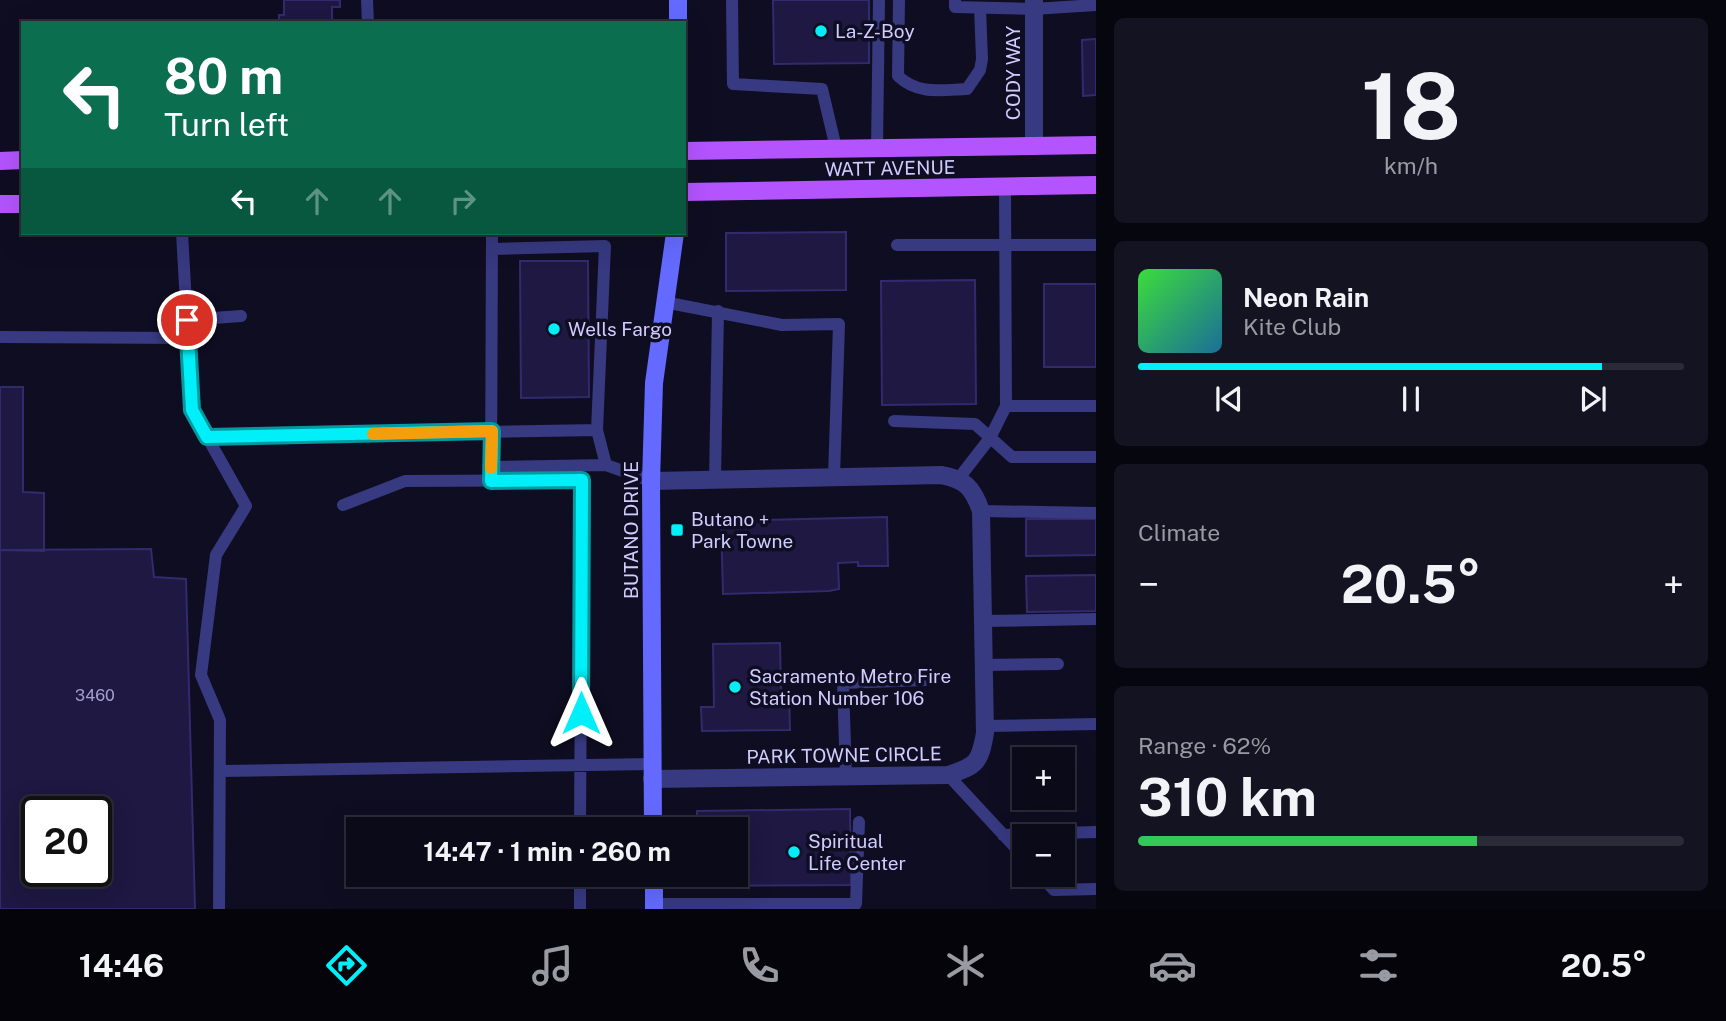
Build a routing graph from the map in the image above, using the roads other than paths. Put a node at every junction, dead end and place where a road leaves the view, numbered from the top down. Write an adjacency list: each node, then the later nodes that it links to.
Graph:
1 (367, 0): 10 (lane)
2 (678, 0): 11 (street)
3 (732, 0): 15 (lane)
4 (879, 0): 14 (lane)
5 (899, 0): 9 (lane)
6 (955, 0): 9 (lane)
7 (1033, 4): 8 (lane); 9 (lane); 13 (street, CODY WAY)
8 (1096, 5)
9 (980, 8)
10 (368, 21)
11 (678, 21)
12 (1096, 145): 13 (main road, WATT AVENUE)
13 (1034, 146): 14 (main road, WATT AVENUE)
14 (877, 147): 15 (main road, WATT AVENUE)
15 (836, 148): 16 (main road, WATT AVENUE)
16 (686, 151)
17 (21, 160): 18 (main road)
18 (0, 161)
19 (1096, 185): 20 (main road, WATT AVENUE)
20 (1005, 187): 21 (main road, WATT AVENUE); 28 (lane)
21 (686, 192)
22 (0, 204): 23 (main road)
23 (21, 204)
24 (182, 235): 34 (lane)
25 (492, 235): 30 (lane)
26 (675, 235): 31 (street, BUTANO DRIVE)
27 (897, 245): 28 (lane)
28 (1005, 245): 29 (lane); 37 (lane)
29 (1096, 245)
30 (493, 248): 40 (lane); 41 (lane)
31 (664, 302): 32 (lane); 50 (street, BUTANO DRIVE)
32 (718, 311): 47 (lane); 49 (lane)
33 (241, 316): 34 (lane)
34 (187, 320): 36 (lane)
35 (0, 337): 36 (lane)
36 (188, 338): 42 (lane)
37 (1006, 406): 38 (lane); 43 (lane)
38 (1096, 406)
39 (894, 421): 43 (lane)
40 (597, 430): 41 (lane); 45 (lane)
41 (492, 431): 42 (lane); 46 (lane)
42 (207, 437): 62 (lane)
43 (990, 438): 44 (lane); 48 (lane)
44 (1096, 457)
45 (606, 465): 46 (lane); 50 (lane)
46 (491, 474): 51 (lane); 61 (lane)
47 (834, 477): 48 (street); 49 (street)
48 (959, 478): 52 (street, PARK TOWNE CIRCLE)
49 (715, 480): 50 (street)
50 (651, 481): 63 (street, BUTANO DRIVE)
51 (343, 505)
52 (981, 511): 53 (lane); 55 (street, PARK TOWNE CIRCLE)
53 (1096, 513)
54 (1096, 619): 55 (lane)
55 (983, 621): 57 (street, PARK TOWNE CIRCLE)
56 (1058, 664): 57 (lane)
57 (983, 665): 60 (street, PARK TOWNE CIRCLE)
58 (925, 680): 65 (lane)
59 (1096, 724): 60 (lane)
60 (984, 726): 64 (street, PARK TOWNE CIRCLE)
61 (581, 765): 62 (lane); 63 (lane); 66 (lane)
62 (220, 771): 77 (lane)
63 (652, 771): 65 (street, PARK TOWNE CIRCLE); 67 (street, BUTANO DRIVE)
64 (948, 775): 65 (street, PARK TOWNE CIRCLE); 70 (lane)
65 (846, 776)
66 (580, 817)
67 (653, 817)
68 (859, 822): 76 (lane)
69 (1096, 832): 70 (lane)
70 (1003, 835): 71 (lane)
71 (1012, 844)
72 (580, 887): 78 (lane)
73 (654, 887): 76 (street)
74 (1051, 887): 75 (lane)
75 (1096, 888)
76 (654, 906)
77 (219, 909)
78 (580, 909)

